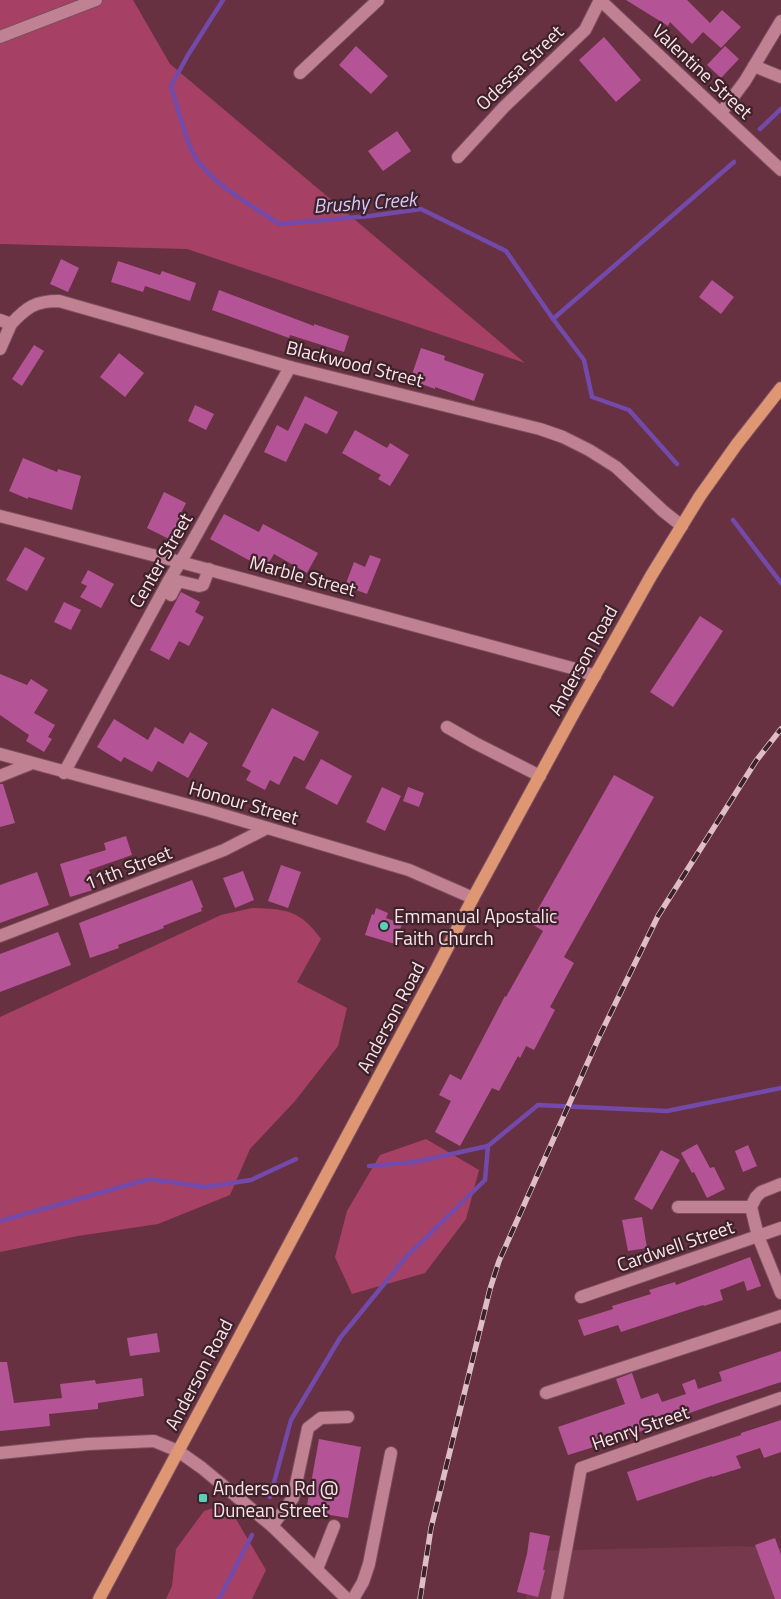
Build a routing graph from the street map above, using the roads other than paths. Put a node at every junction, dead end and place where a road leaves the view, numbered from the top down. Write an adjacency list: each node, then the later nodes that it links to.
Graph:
1 (96, 0): 5 (street)
2 (378, 0): 7 (street)
3 (600, 0): 9 (street, Valentine Street); 10 (street, Odessa Street)
4 (781, 21): 6 (street)
5 (0, 37)
6 (754, 66): 8 (street); 9 (street)
7 (300, 73)
8 (781, 78)
9 (721, 113): 11 (street, Valentine Street)
10 (458, 156)
11 (781, 170)
12 (6, 322): 13 (street); 14 (street, Blackwood Street)
13 (0, 348)
14 (290, 366): 17 (street, Blackwood Street); 18 (street, Center Street)
15 (781, 388): 17 (main road, Anderson Road)
16 (0, 516): 18 (street, Marble Street)
17 (682, 526): 21 (main road, Anderson Road)
18 (180, 562): 19 (street, Marble Street); 20 (street, Center Street)
19 (209, 569): 20 (street); 21 (street, Marble Street)
20 (174, 579): 25 (street, Center Street)
21 (595, 676): 27 (main road, Anderson Road)
22 (447, 727): 27 (street)
23 (0, 754): 24 (street, Honour Street)
24 (30, 764): 25 (street, Honour Street); 26 (street)
25 (64, 773): 28 (street, Honour Street)
26 (0, 776)
27 (540, 776): 29 (main road, Anderson Road)
28 (267, 828): 29 (street, Honour Street); 30 (street, 11th Street)
29 (473, 898): 42 (main road, Anderson Road)
30 (0, 936)
31 (781, 1184): 33 (street)
32 (678, 1207): 33 (street)
33 (751, 1207): 35 (street)
34 (781, 1228): 35 (street, Cardwell Street)
35 (758, 1236): 36 (street); 37 (street, Cardwell Street)
36 (781, 1293)
37 (581, 1297)
38 (781, 1316): 39 (street)
39 (546, 1393)
40 (781, 1398): 51 (street, Henry Street)
41 (348, 1417): 45 (street)
42 (178, 1451): 44 (street); 45 (street); 48 (main road, Anderson Road)
43 (392, 1453): 50 (street)
44 (0, 1454)
45 (272, 1526): 47 (street)
46 (334, 1526): 47 (street)
47 (316, 1569): 49 (street)
48 (99, 1599)
49 (347, 1599)
50 (353, 1599)
51 (558, 1599)

